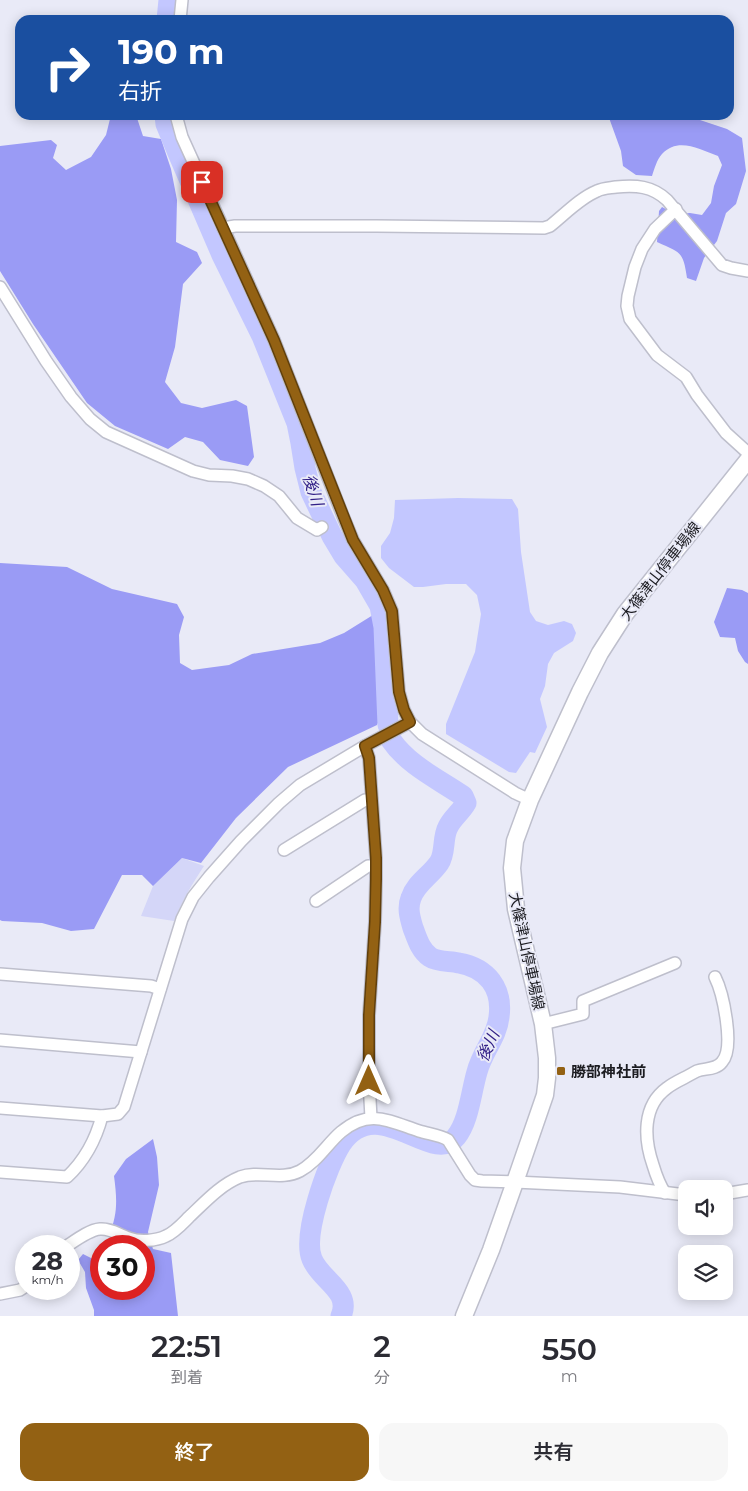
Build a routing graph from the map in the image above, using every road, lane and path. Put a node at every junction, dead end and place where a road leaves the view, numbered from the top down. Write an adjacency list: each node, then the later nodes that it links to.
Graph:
1 (182, 0): 2 (street)
2 (180, 15)
3 (177, 120): 5 (street)
4 (676, 209): 5 (street); 6 (street); 8 (street)
5 (223, 228): 11 (street)
6 (748, 271)
7 (0, 287): 10 (street)
8 (748, 453)
9 (748, 460): 14 (main road, 大篠津山停車場線)
10 (322, 527)
11 (410, 722): 12 (street); 14 (street)
12 (365, 746): 13 (street); 21 (street)
13 (372, 800): 15 (street); 16 (street)
14 (530, 800): 22 (main road, 大篠津山停車場線)
15 (284, 850)
16 (376, 866): 17 (street); 27 (street)
17 (316, 901)
18 (675, 963): 22 (street)
19 (0, 974): 21 (street)
20 (715, 977): 32 (street)
21 (160, 989): 24 (street)
22 (543, 1024): 29 (main road, 大篠津山停車場線)
23 (0, 1040): 24 (street)
24 (141, 1052): 26 (street)
25 (0, 1108): 26 (street)
26 (102, 1116): 28 (street)
27 (371, 1118): 29 (street); 34 (street)
28 (0, 1172)
29 (515, 1182): 32 (street); 37 (main road, 大篠津山停車場線)
30 (748, 1190): 31 (street)
31 (733, 1192)
32 (665, 1193): 33 (street)
33 (678, 1194)
34 (80, 1238)
35 (15, 1291): 36 (street)
36 (0, 1294)
37 (464, 1316)

